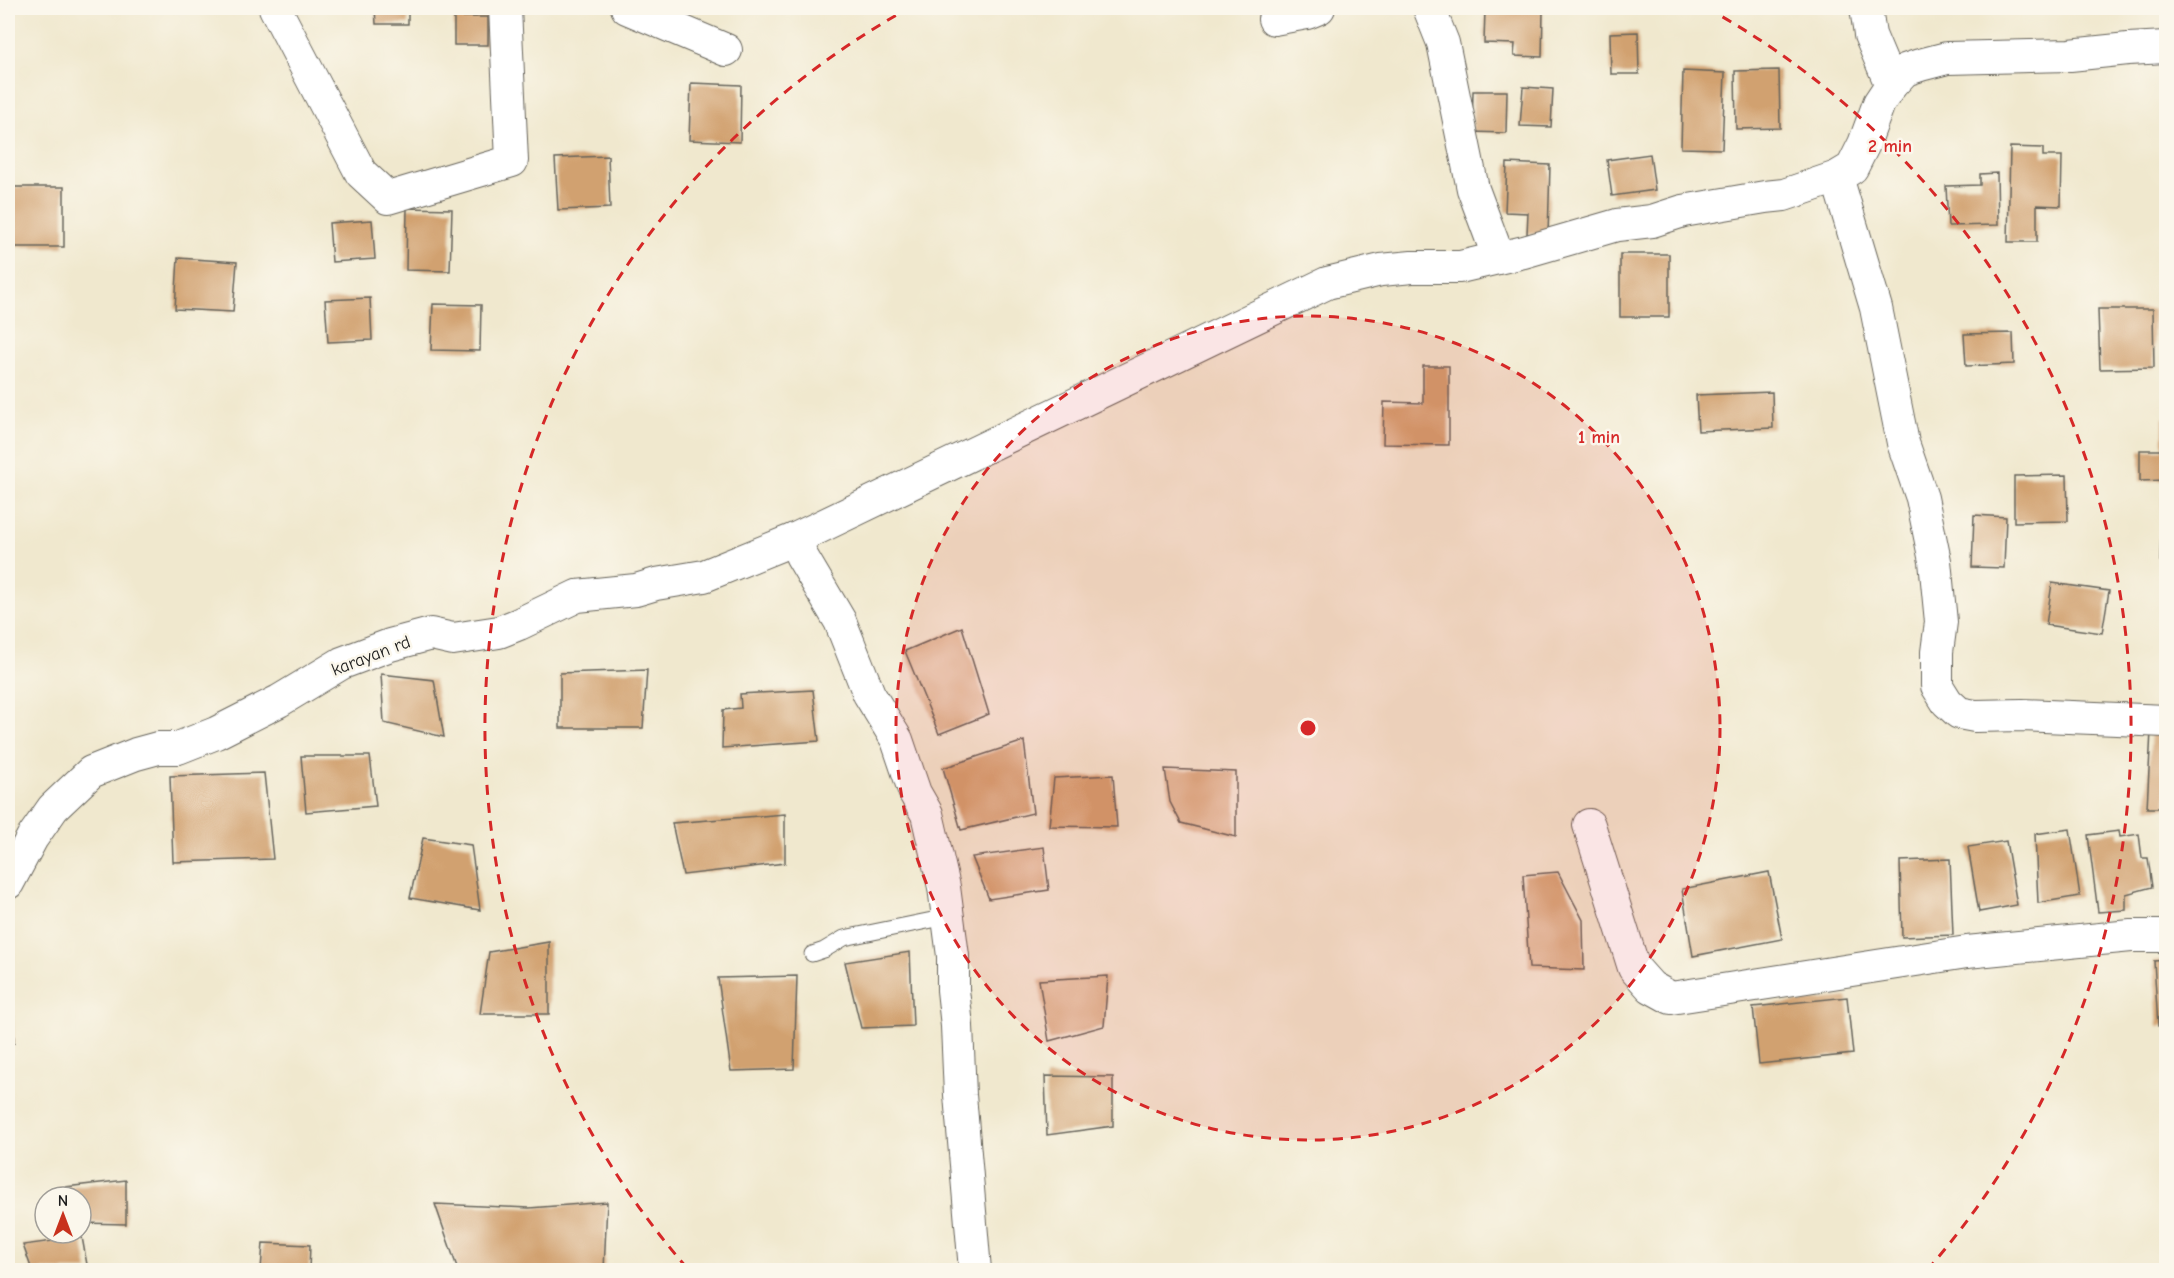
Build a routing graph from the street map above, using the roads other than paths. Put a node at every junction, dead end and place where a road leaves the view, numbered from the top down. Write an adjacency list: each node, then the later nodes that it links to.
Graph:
1 (275, 8): 2 (street)
2 (505, 8)
3 (627, 8): 9 (street)
4 (1319, 8): 7 (street)
5 (1429, 8): 12 (street)
6 (1866, 8): 10 (street)
7 (1274, 19)
8 (2166, 47): 10 (street)
9 (726, 50)
10 (1891, 84): 11 (street)
11 (1837, 177): 12 (street, karayan rd); 14 (street)
12 (1498, 256): 13 (street, karayan rd)
13 (798, 547): 16 (street, karayan rd); 17 (street)
14 (2166, 721)
15 (1589, 825): 18 (street)
16 (8, 884)
17 (947, 917): 19 (lane); 20 (street)
18 (2166, 936)
19 (812, 954)
20 (975, 1270)

